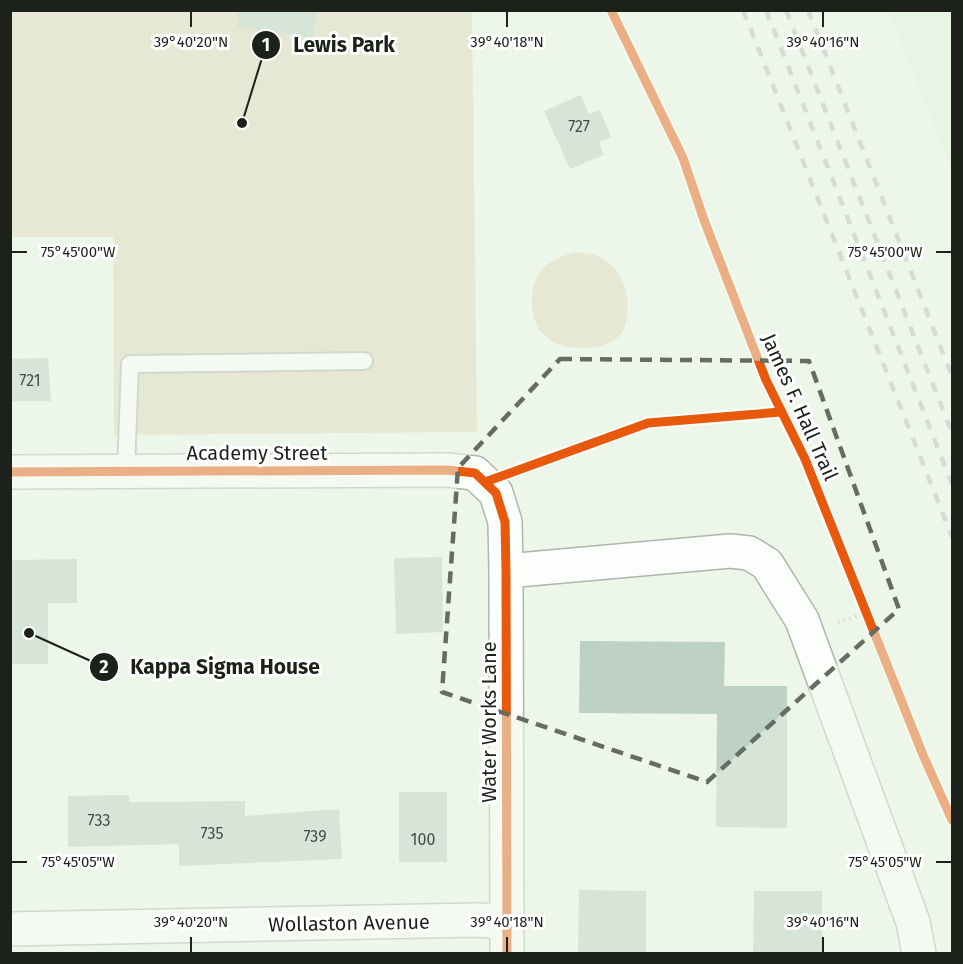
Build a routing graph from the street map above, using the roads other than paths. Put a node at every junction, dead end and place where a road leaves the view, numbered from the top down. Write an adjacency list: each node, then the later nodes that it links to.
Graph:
1 (364, 361): 2 (lane)
2 (126, 471): 3 (street, Academy Street); 4 (street, Academy Street)
3 (10, 472)
4 (496, 493): 5 (street, Water Works Lane)
5 (506, 571): 7 (street, Water Works Lane); 8 (street)
6 (10, 929): 7 (street, Wollaston Avenue)
7 (507, 938)
8 (919, 954)

